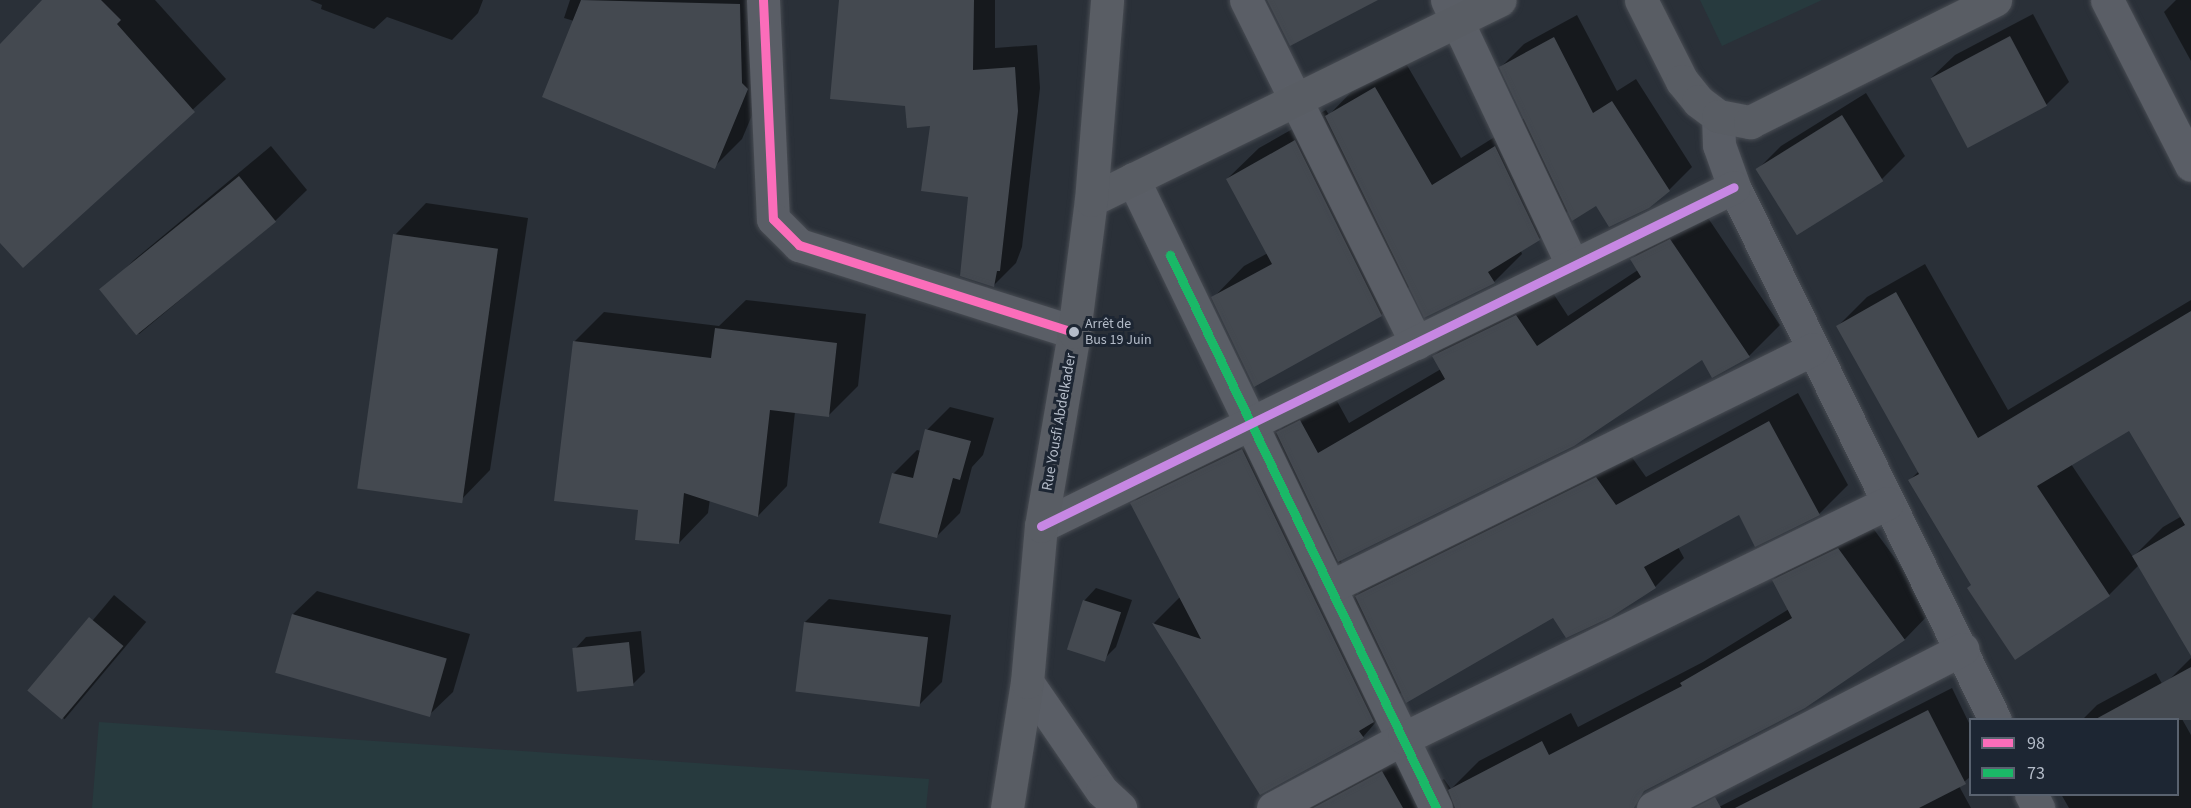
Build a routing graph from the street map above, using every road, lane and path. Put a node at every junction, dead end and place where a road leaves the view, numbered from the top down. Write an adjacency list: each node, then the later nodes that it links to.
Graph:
1 (763, 0): 16 (street)
2 (1107, 0): 14 (street, Rue Yousfi Abdelkader)
3 (1246, 0): 9 (street)
4 (1500, 0): 8 (street)
5 (1641, 0): 10 (street)
6 (1995, 0): 10 (street)
7 (2107, 0): 11 (street)
8 (1452, 10): 9 (street); 15 (street)
9 (1297, 99): 12 (street); 17 (street)
10 (1718, 116): 13 (street)
11 (2191, 165)
12 (1133, 179): 14 (street); 19 (street)
13 (1734, 187): 15 (street); 18 (street)
14 (1091, 200): 16 (street, Rue Yousfi Abdelkader)
15 (1572, 266): 17 (street)
16 (1074, 332): 21 (street, Rue Yousfi Abdelkader)
17 (1416, 343): 19 (street)
18 (1813, 349): 20 (street); 22 (street)
19 (1251, 423): 21 (street); 22 (street)
20 (1887, 502): 23 (street); 26 (street)
21 (1041, 526): 24 (street, Rue Yousfi Abdelkader)
22 (1330, 587): 26 (street)
23 (1962, 649): 25 (street); 31 (street)
24 (1027, 682): 27 (street, Rue Yousfi Abdelkader); 28 (street)
25 (1994, 718)
26 (1404, 738): 29 (street); 30 (street)
27 (1007, 808)
28 (1120, 808)
29 (1273, 808)
30 (1436, 808)
31 (1653, 808)

